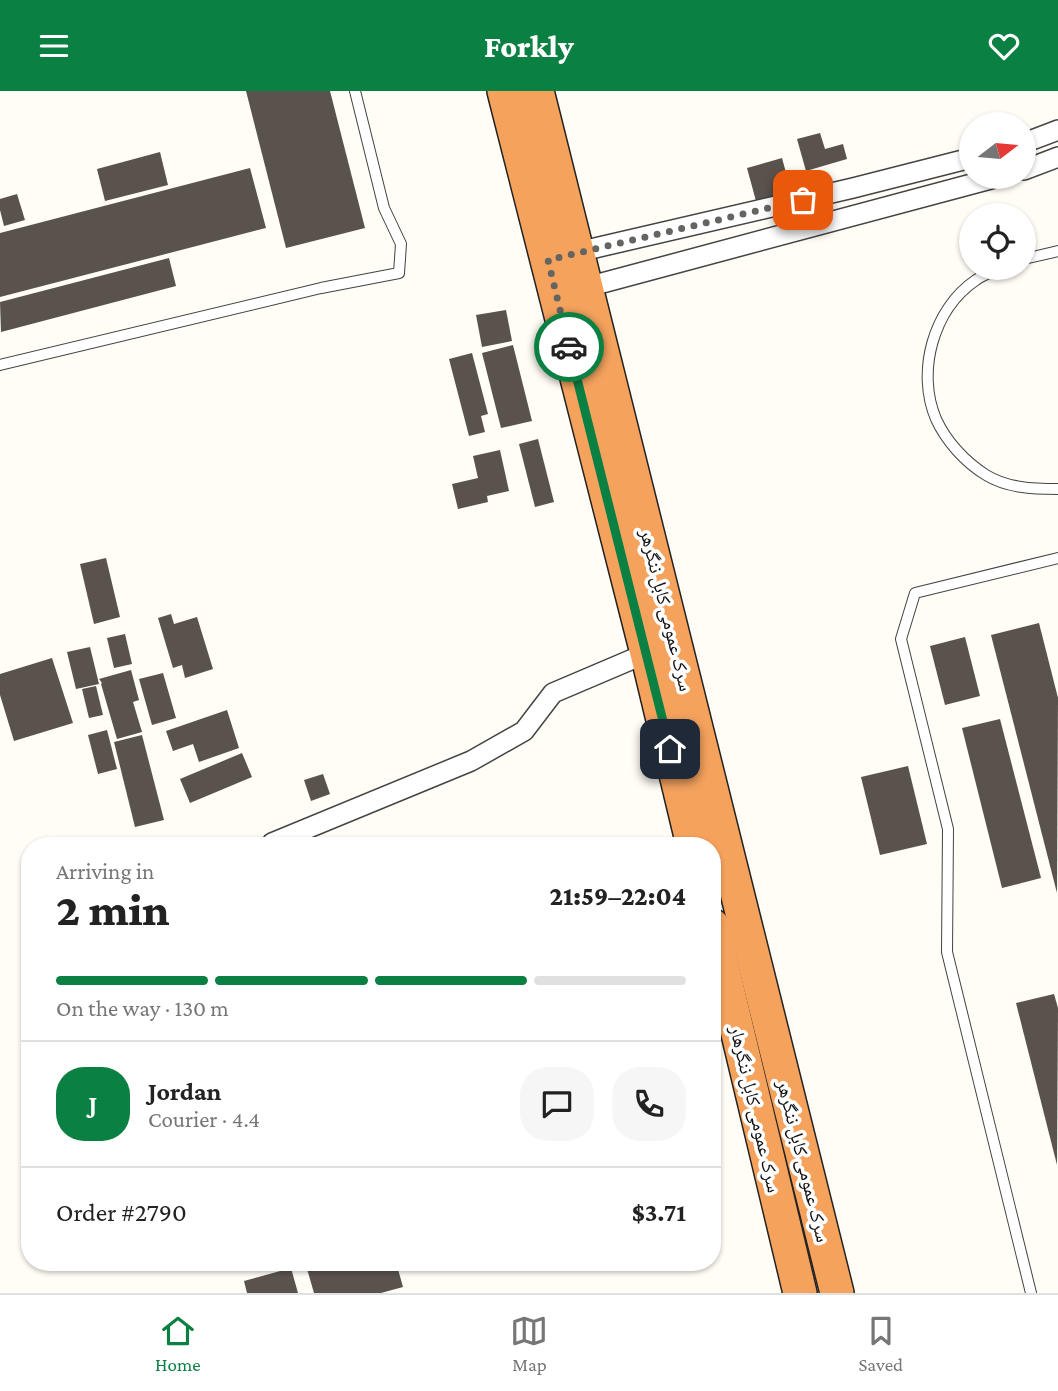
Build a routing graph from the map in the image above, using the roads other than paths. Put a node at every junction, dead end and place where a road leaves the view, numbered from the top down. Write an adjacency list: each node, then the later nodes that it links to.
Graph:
1 (355, 91): 15 (lane)
2 (504, 91): 11 (highway)
3 (537, 91): 11 (highway)
4 (1058, 130): 5 (street)
5 (1036, 138)
6 (1058, 157): 8 (street)
7 (959, 161): 11 (street)
8 (1036, 165)
9 (959, 187): 14 (street)
10 (1058, 251): 12 (lane)
11 (563, 256): 14 (highway)
12 (1036, 256)
13 (975, 280): 16 (lane)
14 (571, 291): 18 (highway); 21 (highway, سرک عمومی کابل ننگرهر)
15 (0, 365)
16 (1058, 489)
17 (1058, 558): 26 (lane)
18 (647, 653): 19 (street); 20 (highway)
19 (287, 837)
20 (691, 837)
21 (716, 837)
22 (721, 856): 25 (highway, سرک عمومی کابل ننگرهر)
23 (721, 963): 24 (highway, سرک عمومی کابل ننگرهار)
24 (800, 1293)
25 (837, 1293)
26 (1031, 1293)

